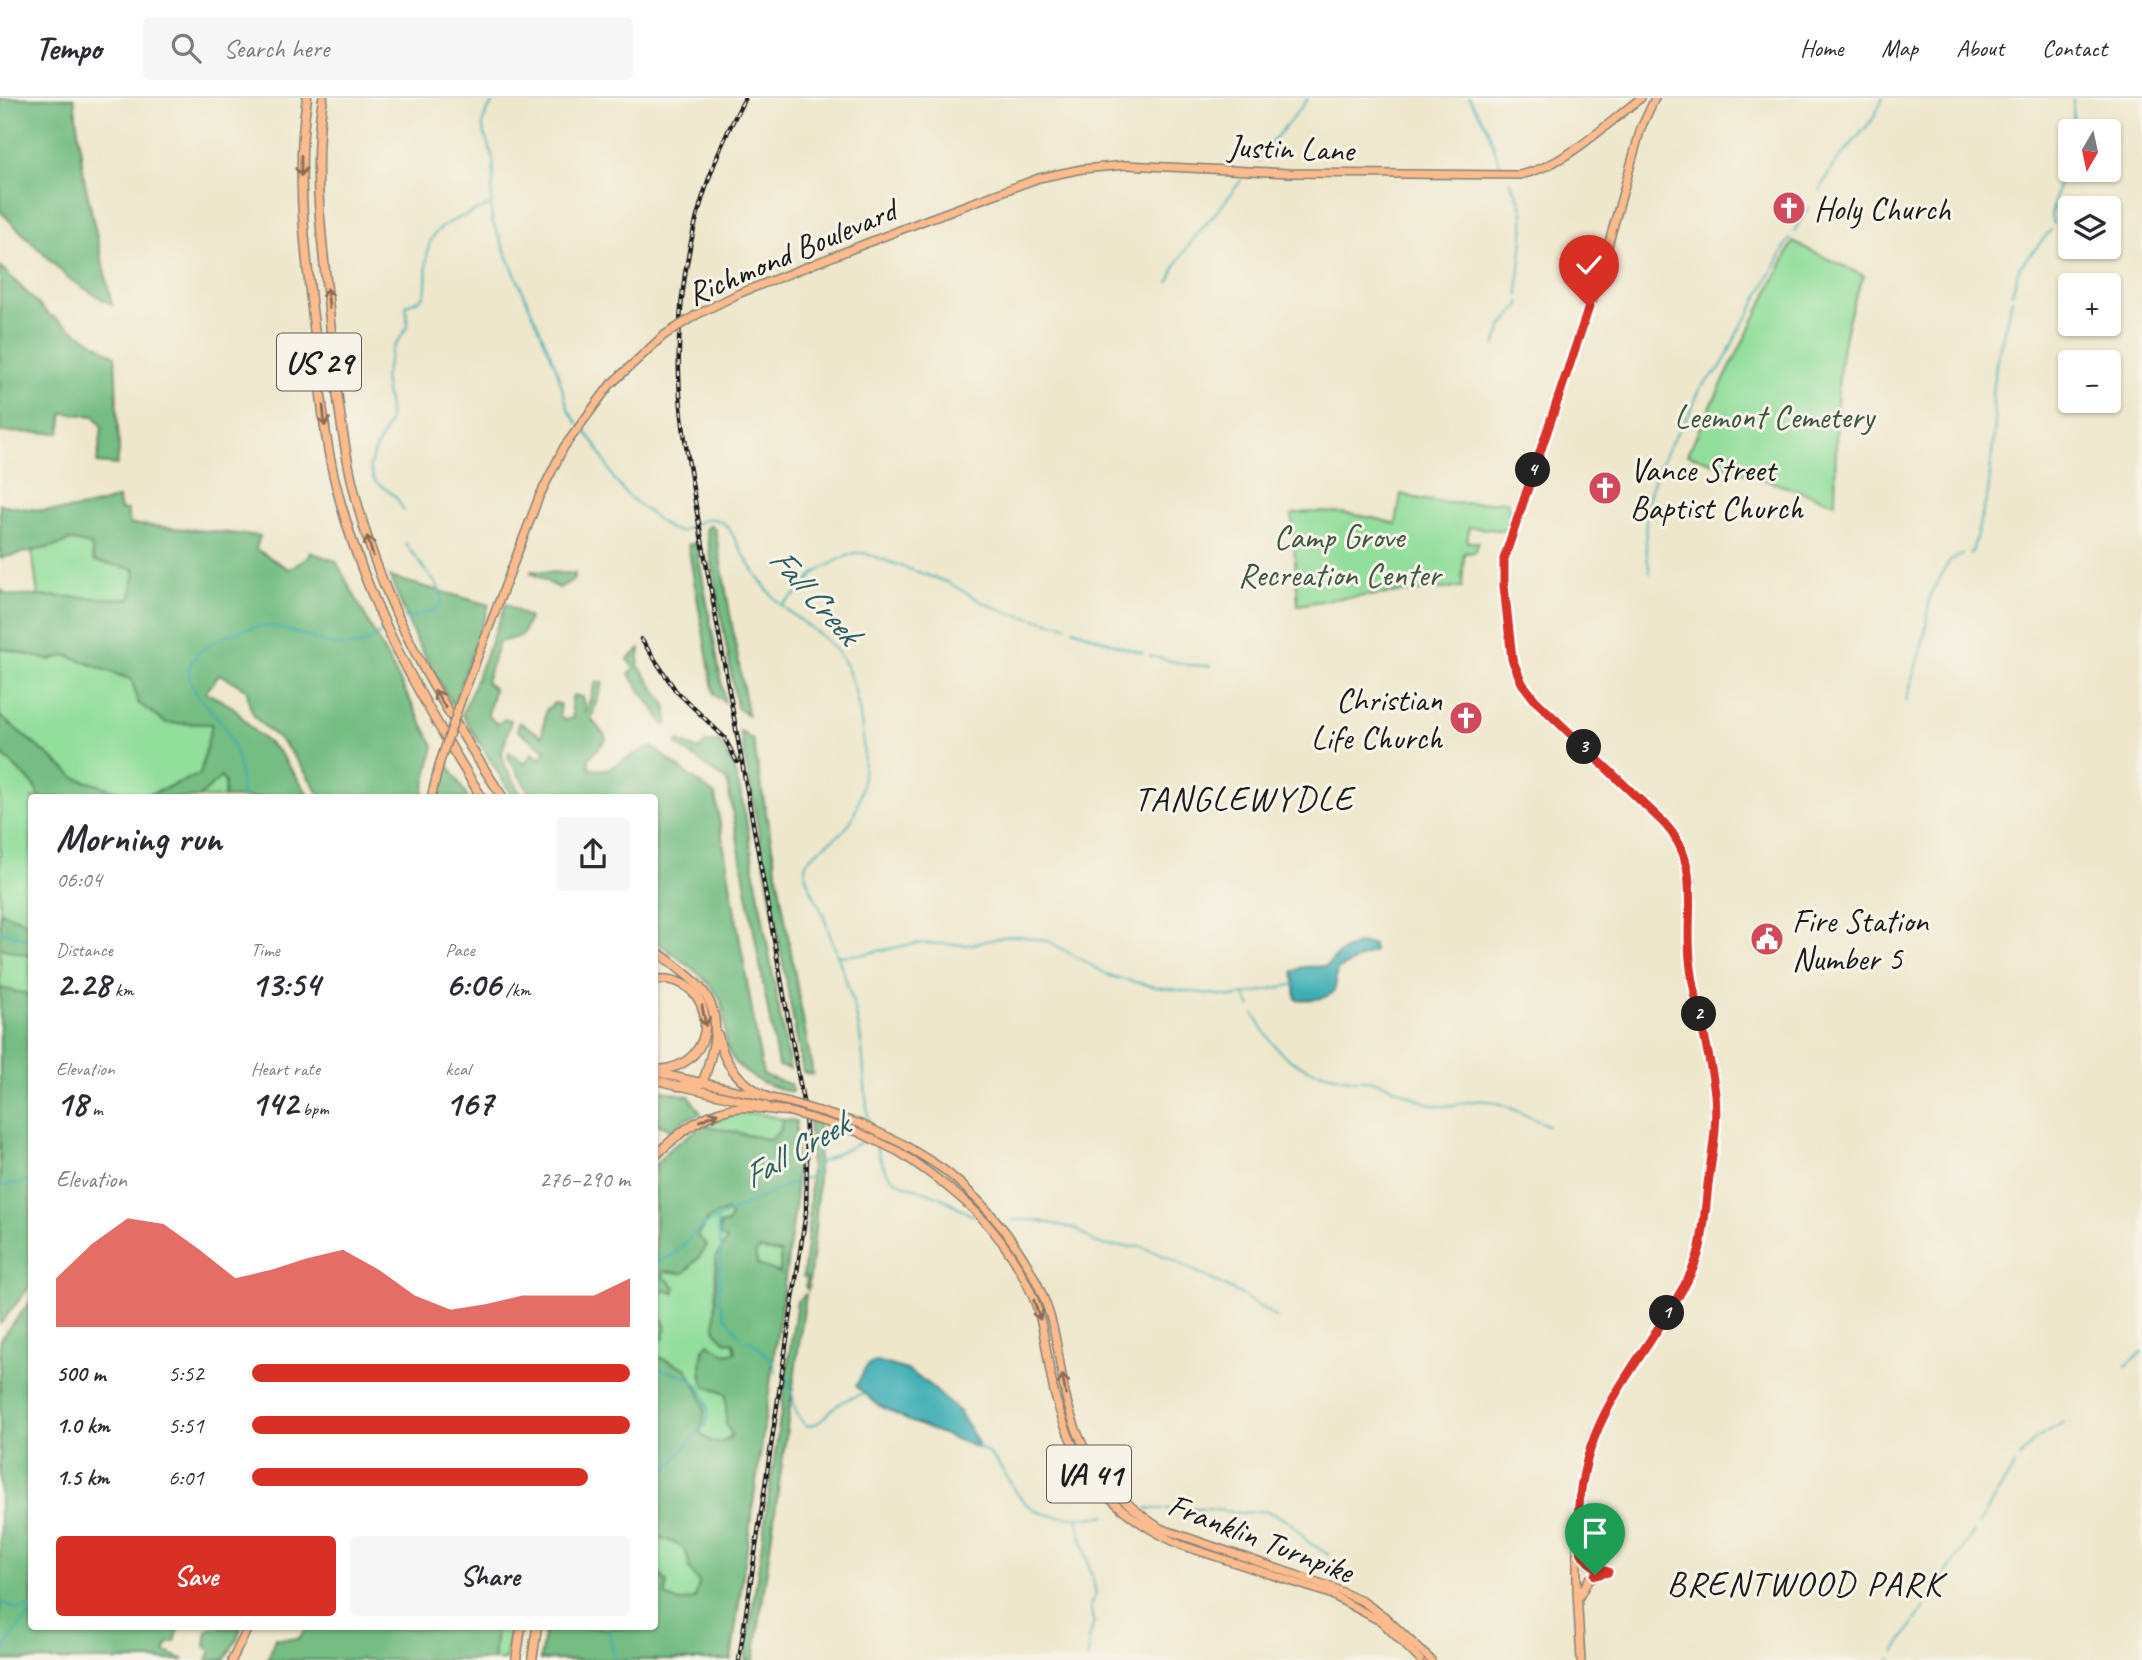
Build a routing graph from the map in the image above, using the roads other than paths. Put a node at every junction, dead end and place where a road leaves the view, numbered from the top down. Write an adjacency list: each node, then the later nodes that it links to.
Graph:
1 (307, 98): 7 (highway, US 29, one-way to 7)
2 (323, 98): 8 (highway, US 29, one-way to 2)
3 (1642, 98): 5 (main road, Justin Lane)
4 (1655, 98): 21 (main road)
5 (923, 221): 6 (main road, Richmond Boulevard, bridge)
6 (432, 794)
7 (480, 794)
8 (500, 794)
9 (658, 952): 11 (highway)
10 (658, 981): 12 (highway, one-way to 12)
11 (716, 1028): 15 (highway); 17 (highway)
12 (658, 1071)
13 (658, 1072): 15 (main road, Franklin Turnpike / VA 41)
14 (658, 1081): 16 (main road, Franklin Turnpike / VA 41)
15 (702, 1083): 16 (highway); 17 (main road, Franklin Turnpike / VA 41)
16 (678, 1086): 18 (main road, Franklin Turnpike / VA 41)
17 (769, 1098): 18 (main road, Franklin Turnpike / VA 41)
18 (788, 1106): 19 (main road, Franklin Turnpike / VA 41, bridge); 20 (highway, one-way to 18)
19 (901, 1148): 29 (main road, Franklin Turnpike / VA 41, one-way to 29); 30 (main road, Franklin Turnpike, one-way to 19)
20 (658, 1153)
21 (1577, 1537): 22 (main road); 22 (main road)
22 (1577, 1603): 31 (main road)
23 (247, 1630): 26 (main road)
24 (521, 1630): 27 (highway)
25 (537, 1630): 28 (highway)
26 (232, 1660)
27 (516, 1660)
28 (532, 1660)
29 (1420, 1660)
30 (1431, 1660)
31 (1581, 1660)

